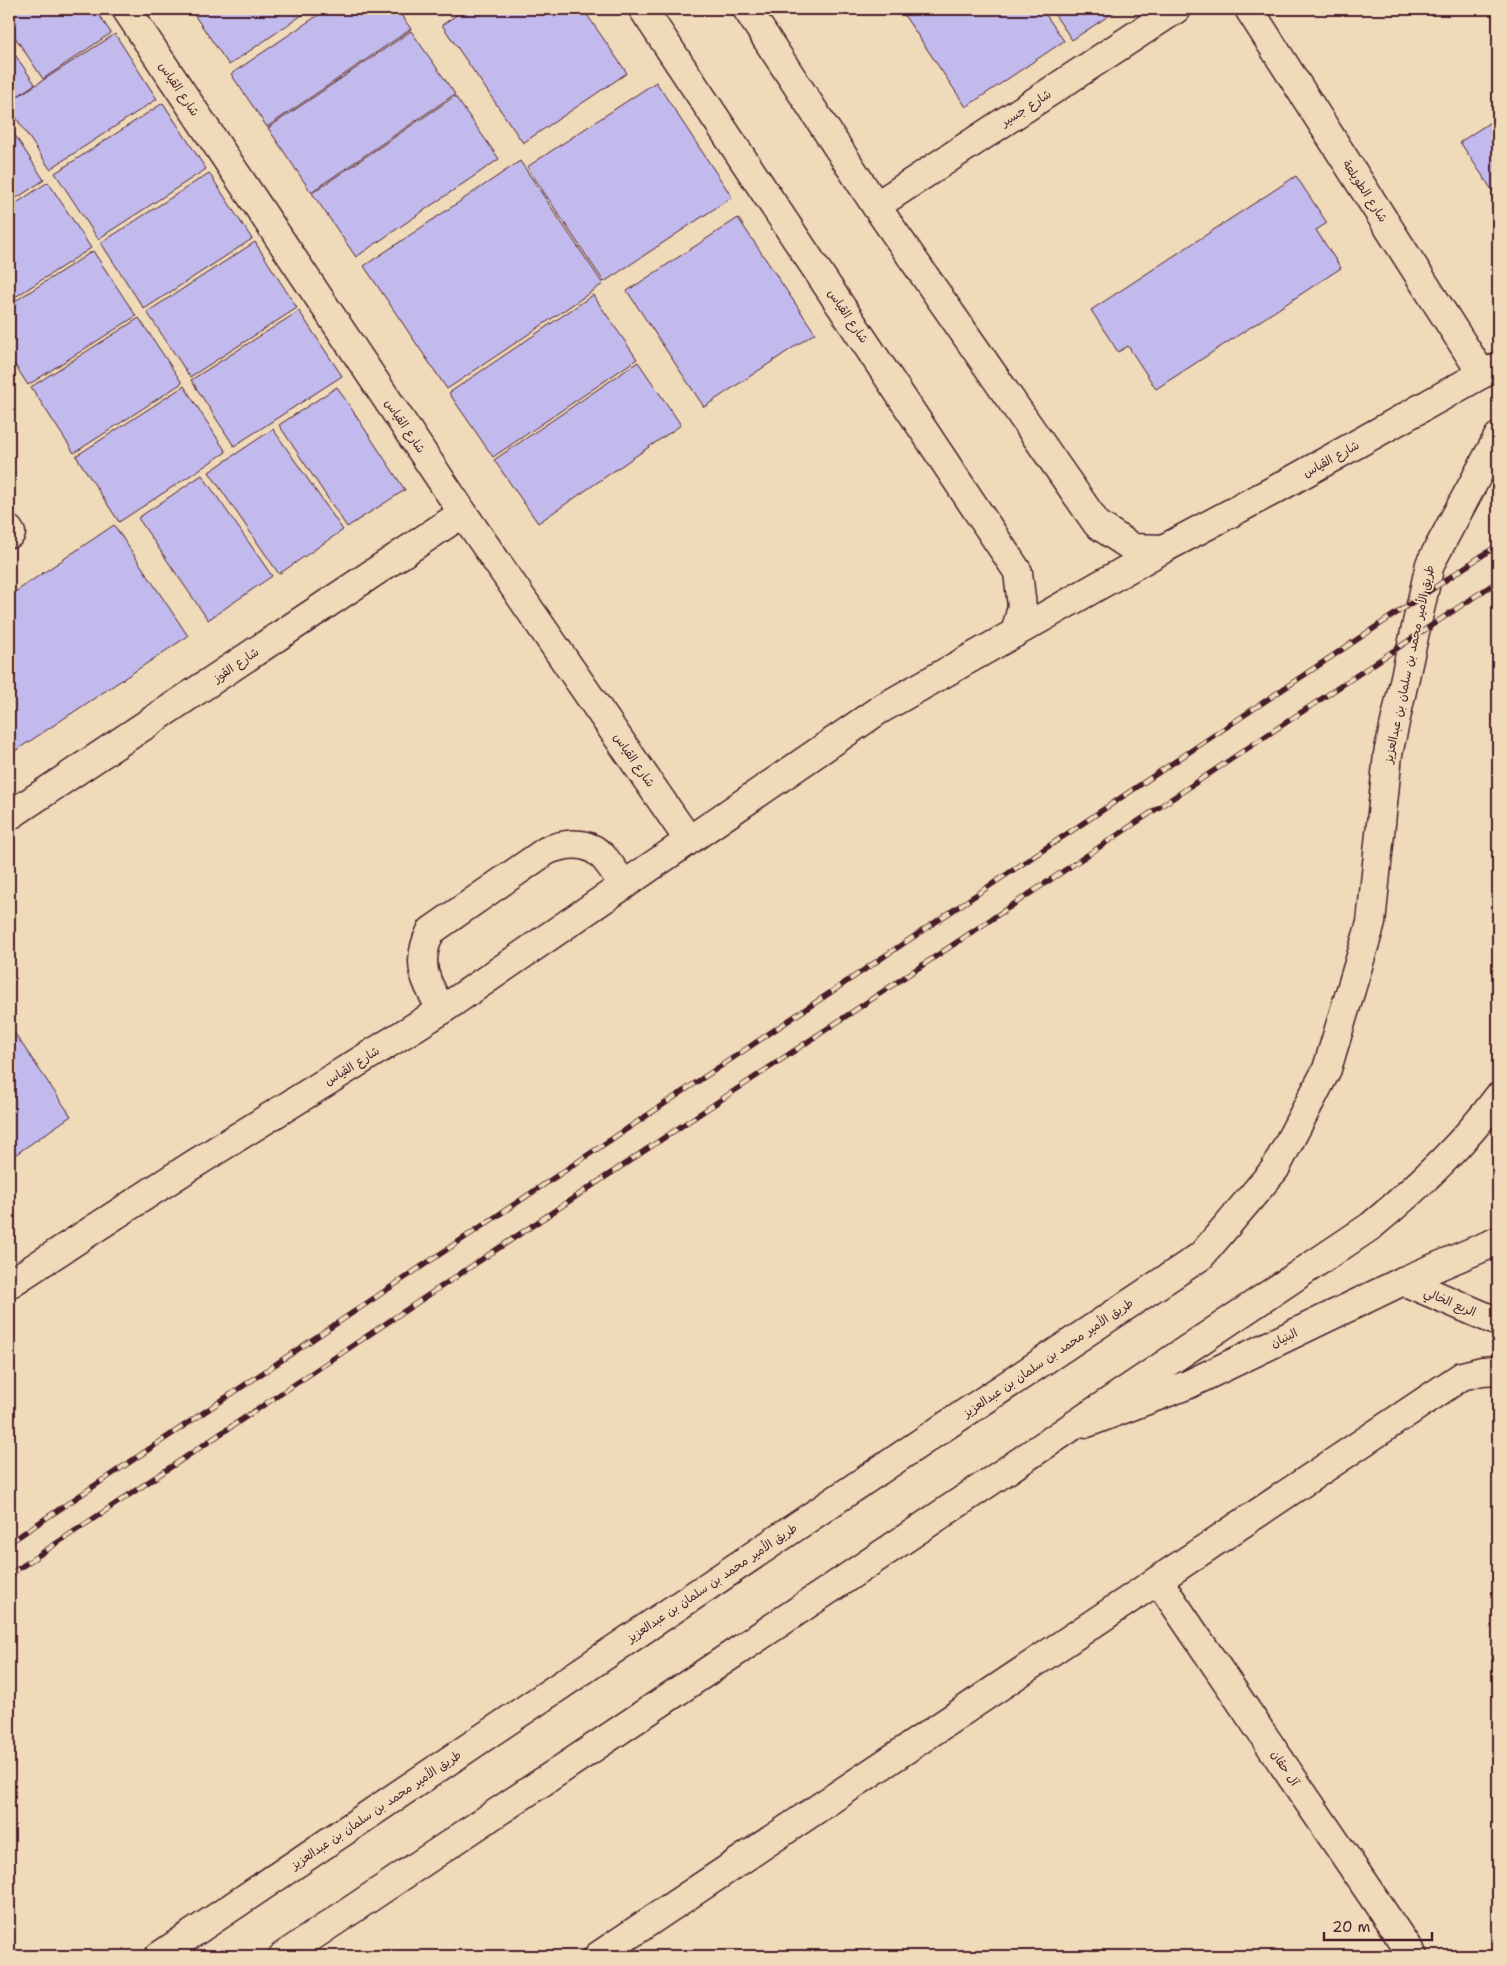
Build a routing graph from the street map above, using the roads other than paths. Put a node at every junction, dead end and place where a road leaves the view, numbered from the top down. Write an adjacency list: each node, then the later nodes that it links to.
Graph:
1 (126, 9): 9 (street, شارع القياس)
2 (643, 9): 11 (street, شارع القياس)
3 (747, 9): 6 (street, شارع القياس)
4 (1176, 9): 6 (street, شارع جسير)
5 (1249, 9): 7 (street, شارع الطويلعة)
6 (876, 206): 10 (street, شارع القياس)
7 (1490, 370): 10 (street, شارع القياس)
8 (1498, 437): 24 (street, طريق الأمير محمد بن سلمان بن عبدالعزيز)
9 (463, 514): 12 (street, شارع القوز); 13 (street, شارع القياس)
10 (1163, 549): 11 (street, شارع القياس)
11 (1016, 633): 13 (street, شارع القياس)
12 (9, 816)
13 (688, 839): 14 (street, شارع القياس)
14 (624, 885): 15 (street, شارع القياس); 15 (street)
15 (442, 1010): 19 (street, شارع القياس)
16 (1498, 1097): 22 (street)
17 (1498, 1241): 18 (street, البنيان)
18 (1403, 1281): 20 (street, الربع الخالي); 22 (street, البنيان)
19 (9, 1284)
20 (1498, 1322)
21 (1498, 1370): 23 (street)
22 (1067, 1430): 25 (street)
23 (1158, 1580): 26 (street); 27 (street, آل حقان)
24 (160, 1956)
25 (283, 1956)
26 (598, 1956)
27 (1413, 1956)

